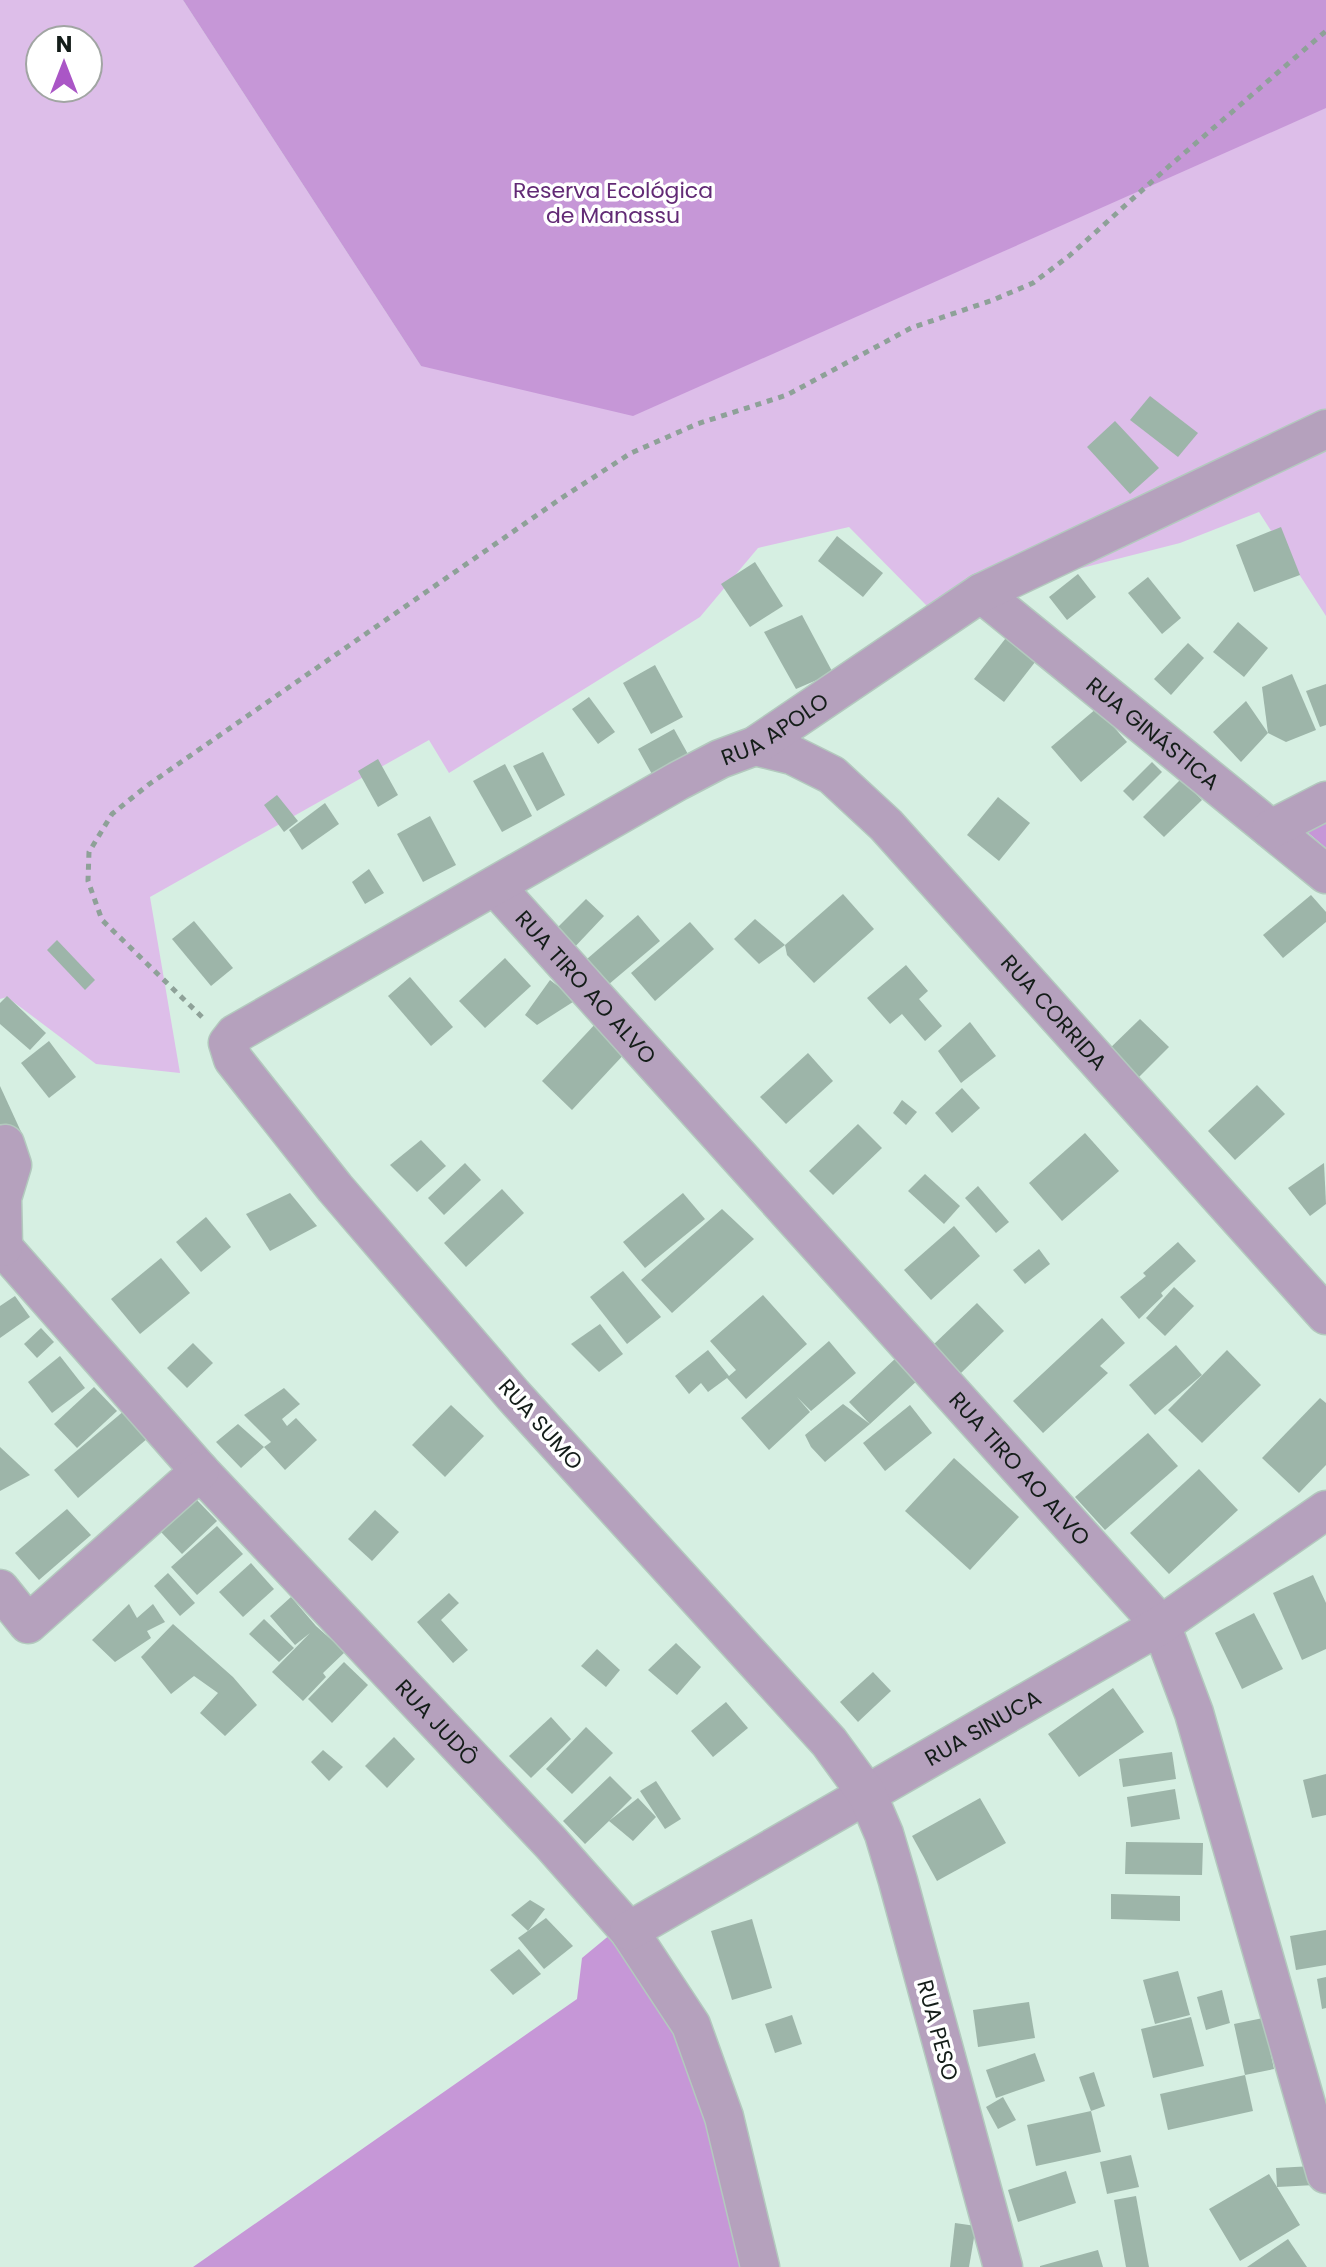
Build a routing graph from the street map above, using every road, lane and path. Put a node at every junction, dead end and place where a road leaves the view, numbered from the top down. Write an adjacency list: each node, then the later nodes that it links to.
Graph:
1 (1326, 31): 9 (path)
2 (1326, 429): 3 (street, RUA APOLO)
3 (981, 593): 4 (street, RUA APOLO); 6 (street, RUA GINÁSTICA)
4 (755, 746): 8 (street, RUA APOLO); 12 (street, RUA CORRIDA)
5 (1326, 801): 6 (street)
6 (1271, 829): 7 (street, RUA GINÁSTICA)
7 (1326, 874)
8 (495, 886): 9 (street, RUA APOLO); 16 (street, RUA TIRO AO ALVO)
9 (228, 1043): 17 (street, RUA SUMO)
10 (5, 1144): 11 (street)
11 (2, 1245): 13 (street, RUA JUDÔ)
12 (1326, 1315)
13 (200, 1471): 15 (street); 18 (street, RUA JUDÔ)
14 (1326, 1510): 16 (street, RUA SINUCA)
15 (0, 1589)
16 (1161, 1625): 17 (street, RUA SINUCA); 19 (street, RUA TIRO AO ALVO)
17 (867, 1794): 18 (street, RUA SINUCA); 21 (street, RUA PESO)
18 (629, 1931): 20 (street, RUA JUDÔ)
19 (1326, 2174)
20 (760, 2267)
21 (1003, 2267)

